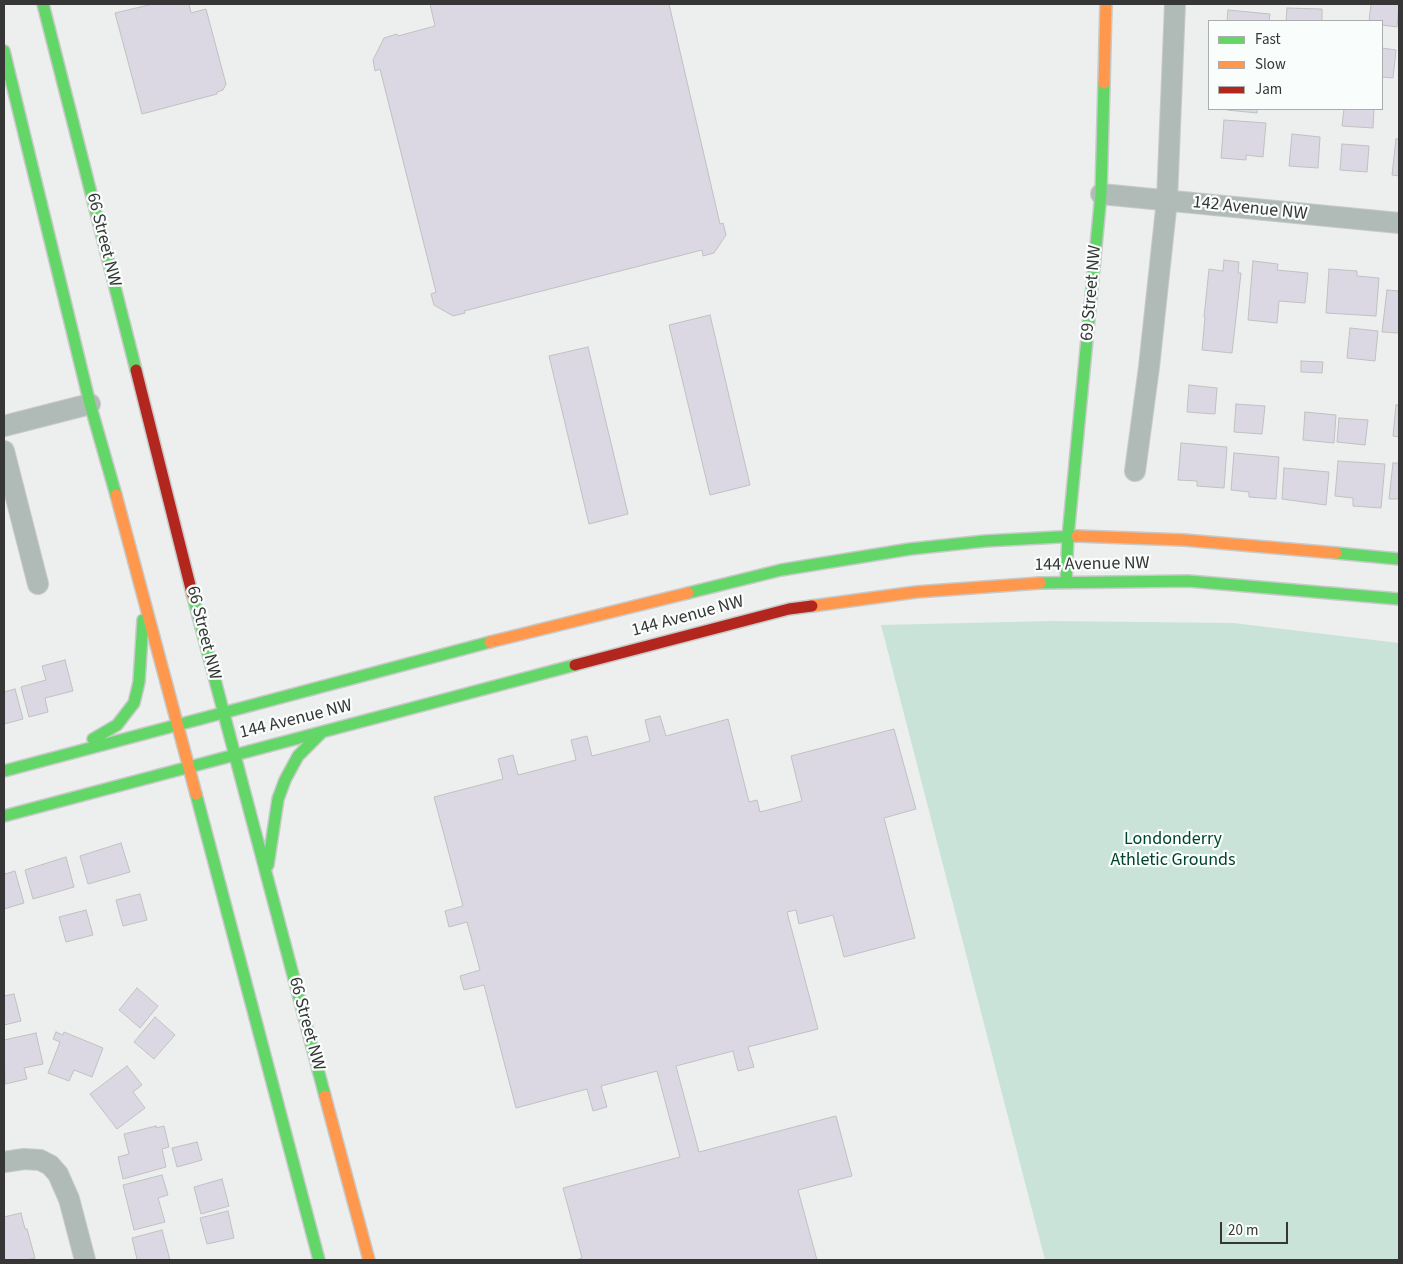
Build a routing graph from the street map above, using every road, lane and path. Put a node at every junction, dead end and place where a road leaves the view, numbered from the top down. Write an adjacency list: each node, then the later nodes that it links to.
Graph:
1 (43, 4): 18 (street, 66 Street NW)
2 (1106, 4): 5 (street, 69 Street NW)
3 (1176, 4): 6 (street)
4 (4, 51): 8 (street)
5 (1101, 194): 6 (street, 142 Avenue NW); 12 (street, 69 Street NW)
6 (1167, 200): 7 (street, 142 Avenue NW); 11 (street)
7 (1399, 223)
8 (90, 404): 9 (street); 16 (street)
9 (4, 426)
10 (4, 451): 15 (street)
11 (1135, 471)
12 (1068, 536): 13 (street, 144 Avenue NW); 14 (street, 69 Street NW); 18 (street, 144 Avenue NW)
13 (1399, 559)
14 (1066, 582): 17 (street, 144 Avenue NW); 20 (street, 144 Avenue NW)
15 (38, 584)
16 (144, 596): 19 (street); 21 (street)
17 (1399, 599)
18 (223, 712): 19 (street, 144 Avenue NW); 22 (street, 66 Street NW)
19 (177, 724): 21 (street, 144 Avenue NW); 23 (street)
20 (322, 732): 22 (street, 144 Avenue NW); 26 (street)
21 (67, 754): 24 (street, 144 Avenue NW)
22 (234, 754): 23 (street, 144 Avenue NW); 26 (street, 66 Street NW)
23 (188, 766): 25 (street, 144 Avenue NW); 29 (street)
24 (4, 771)
25 (4, 816)
26 (267, 877): 30 (street, 66 Street NW)
27 (4, 1162): 28 (street)
28 (85, 1260)
29 (319, 1260)
30 (369, 1260)

